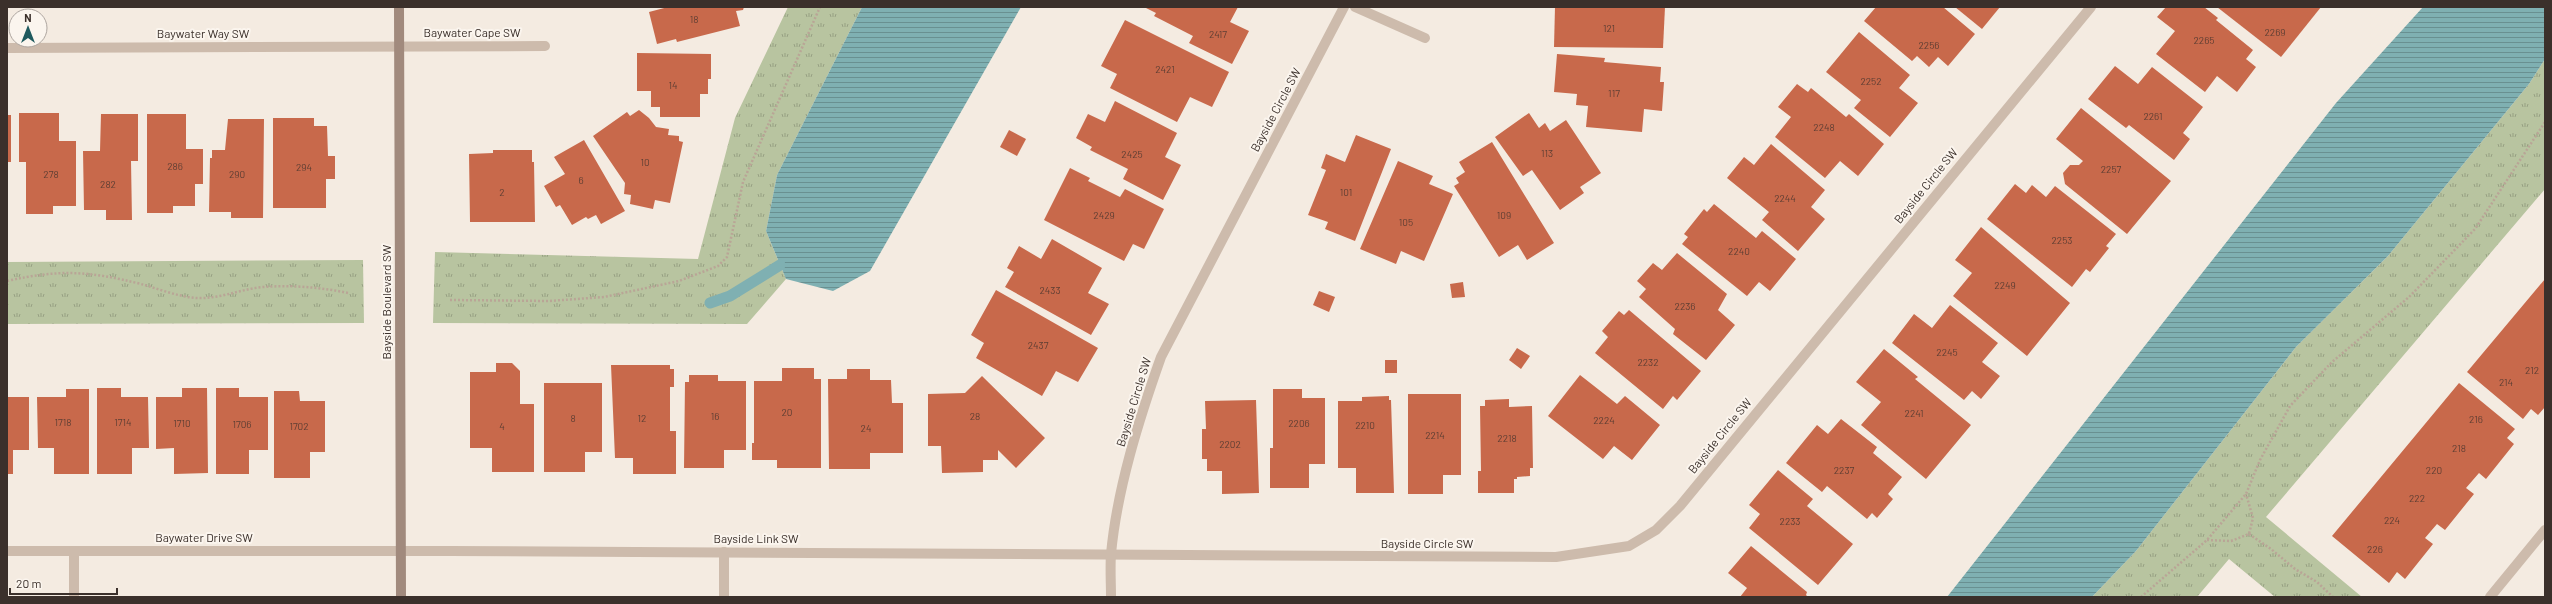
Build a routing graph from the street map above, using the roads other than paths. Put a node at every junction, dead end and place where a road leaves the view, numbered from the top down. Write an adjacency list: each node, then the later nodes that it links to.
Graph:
1 (399, 7): 6 (street, Bayside Boulevard SW)
2 (1344, 7): 14 (street, Bayside Circle SW)
3 (1355, 7): 5 (street)
4 (2091, 7): 14 (street, Bayside Circle SW)
5 (1425, 38)
6 (399, 46): 7 (street, Baywater Cape SW); 8 (street, Baywater Way SW); 12 (street, Bayside Boulevard SW)
7 (545, 46)
8 (7, 48)
9 (2545, 530): 19 (street)
10 (7, 551): 11 (street, Baywater Drive SW)
11 (74, 551): 12 (street, Baywater Drive SW); 15 (street)
12 (401, 551): 13 (street, Bayside Link SW); 16 (street, Bayside Boulevard SW)
13 (724, 552): 14 (street, Bayside Link SW); 17 (street)
14 (1111, 554): 18 (street)
15 (74, 597)
16 (401, 597)
17 (724, 597)
18 (1111, 597)
19 (2490, 597)

